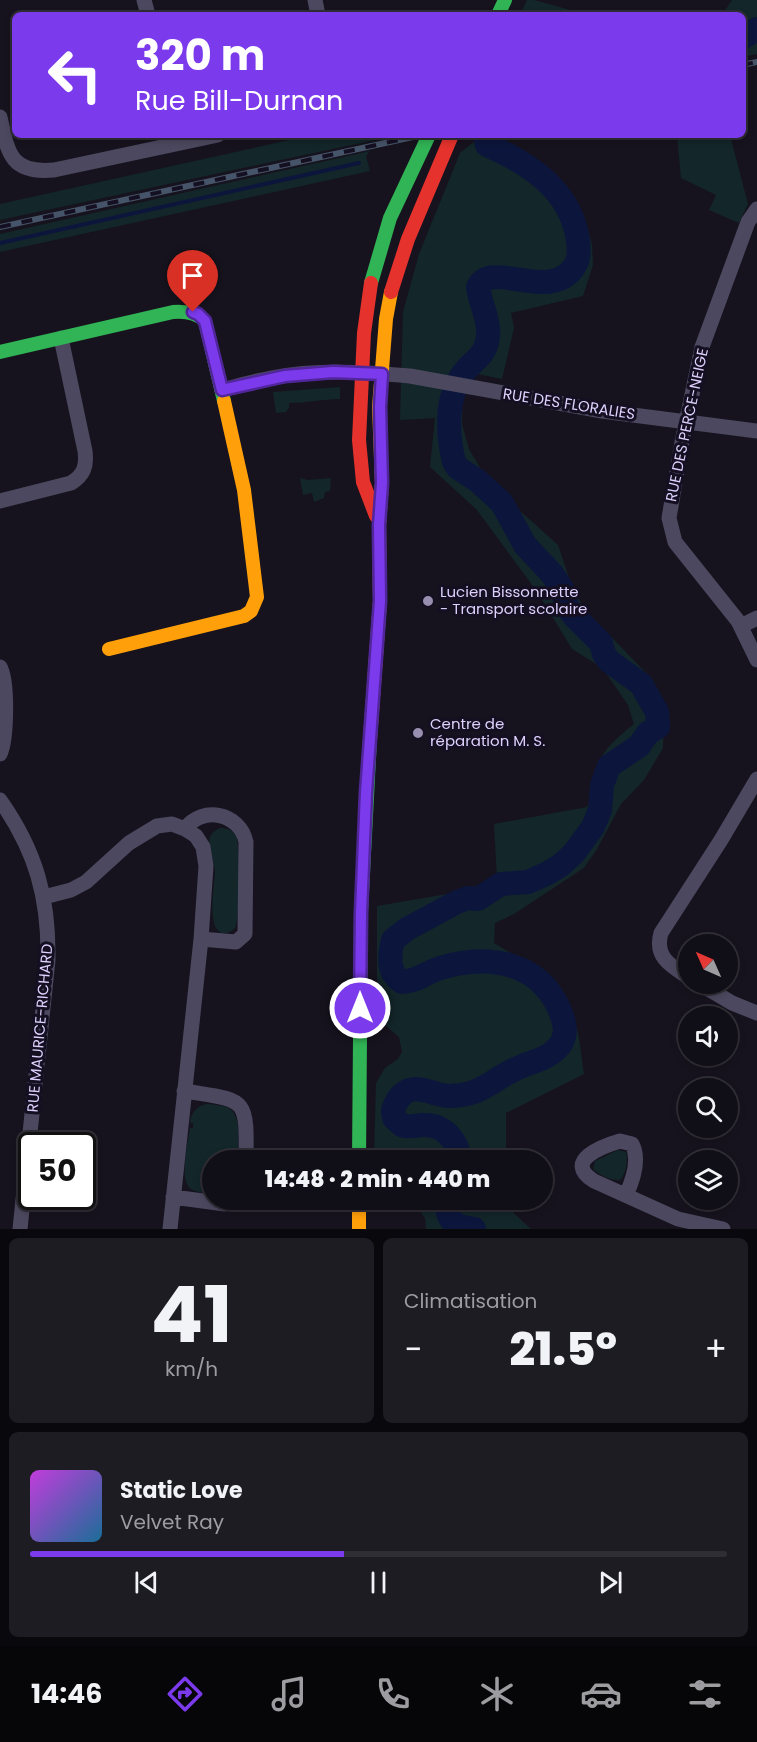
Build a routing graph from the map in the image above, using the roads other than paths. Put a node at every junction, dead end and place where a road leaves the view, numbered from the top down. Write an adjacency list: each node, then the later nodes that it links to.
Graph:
1 (0, 117): 5 (street)
2 (193, 138): 5 (street)
3 (428, 138): 9 (main road)
4 (451, 138): 10 (main road)
5 (176, 140)
6 (757, 209): 12 (street, RUE DES PERCE-NEIGE)
7 (60, 338): 8 (main road); 11 (main road); 14 (street)
8 (0, 352)
9 (362, 373): 10 (street, RUE DES FLORALIES); 11 (street, RUE DES FLORALIES); 15 (main road)
10 (382, 374): 12 (street, RUE DES FLORALIES); 15 (main road)
11 (222, 390): 18 (main road)
12 (686, 422): 13 (street, RUE DES FLORALIES); 17 (street, RUE DES PERCE-NEIGE)
13 (757, 431)
14 (0, 501)
15 (379, 525): 32 (main road)
16 (757, 618): 17 (street)
17 (741, 626): 19 (street, RUE DES PERCE-NEIGE)
18 (109, 649)
19 (757, 660)
20 (0, 667): 21 (street)
21 (0, 754)
22 (757, 779): 27 (street)
23 (0, 800): 25 (street, RUE MAURICE-RICHARD)
24 (185, 828): 25 (street); 26 (street); 26 (street)
25 (44, 897): 37 (street, RUE MAURICE-RICHARD)
26 (201, 939): 30 (street)
27 (678, 970)
28 (717, 994): 29 (street)
29 (757, 1012)
30 (184, 1091): 31 (street); 34 (street)
31 (246, 1150)
32 (359, 1150)
33 (626, 1194): 40 (street)
34 (173, 1197): 35 (street); 38 (street)
35 (202, 1201)
36 (359, 1210): 39 (main road)
37 (20, 1229)
38 (170, 1229)
39 (359, 1229)
40 (723, 1229)

